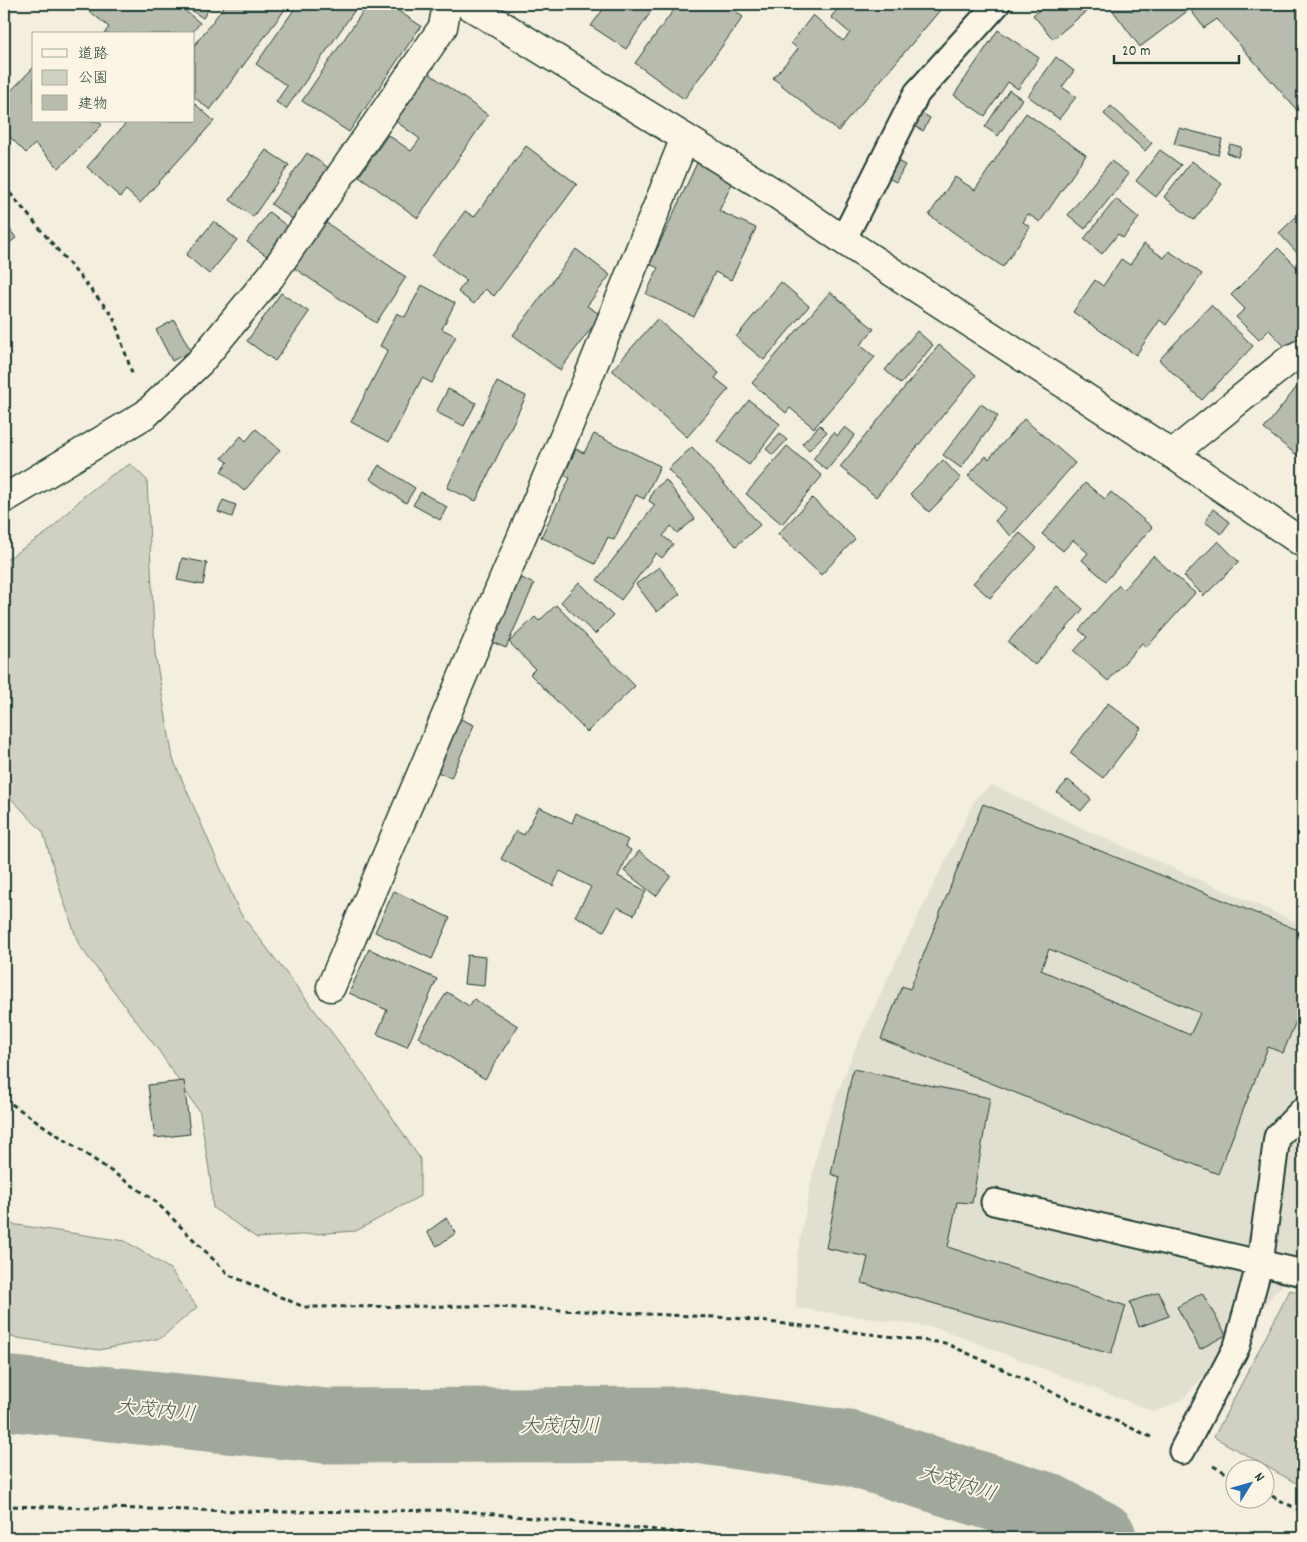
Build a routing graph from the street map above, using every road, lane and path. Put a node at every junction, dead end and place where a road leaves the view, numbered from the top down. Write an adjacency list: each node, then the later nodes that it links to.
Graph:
1 (447, 4): 8 (street)
2 (467, 4): 4 (street)
3 (997, 4): 6 (lane)
4 (685, 138): 6 (street); 12 (street)
5 (4, 186): 8 (path)
6 (843, 240): 9 (street)
7 (1303, 353): 9 (street)
8 (146, 414): 10 (street)
9 (1172, 454): 11 (street)
10 (4, 499)
11 (1303, 543)
12 (331, 987)
13 (4, 1099): 18 (path)
14 (1303, 1110): 16 (lane)
15 (994, 1202): 16 (lane)
16 (1260, 1263): 17 (lane); 18 (lane)
17 (1303, 1273)
18 (1182, 1450): 19 (path)
19 (1224, 1472)
20 (1274, 1497): 22 (path)
21 (4, 1506): 23 (path)
22 (1303, 1512)
23 (726, 1538)

